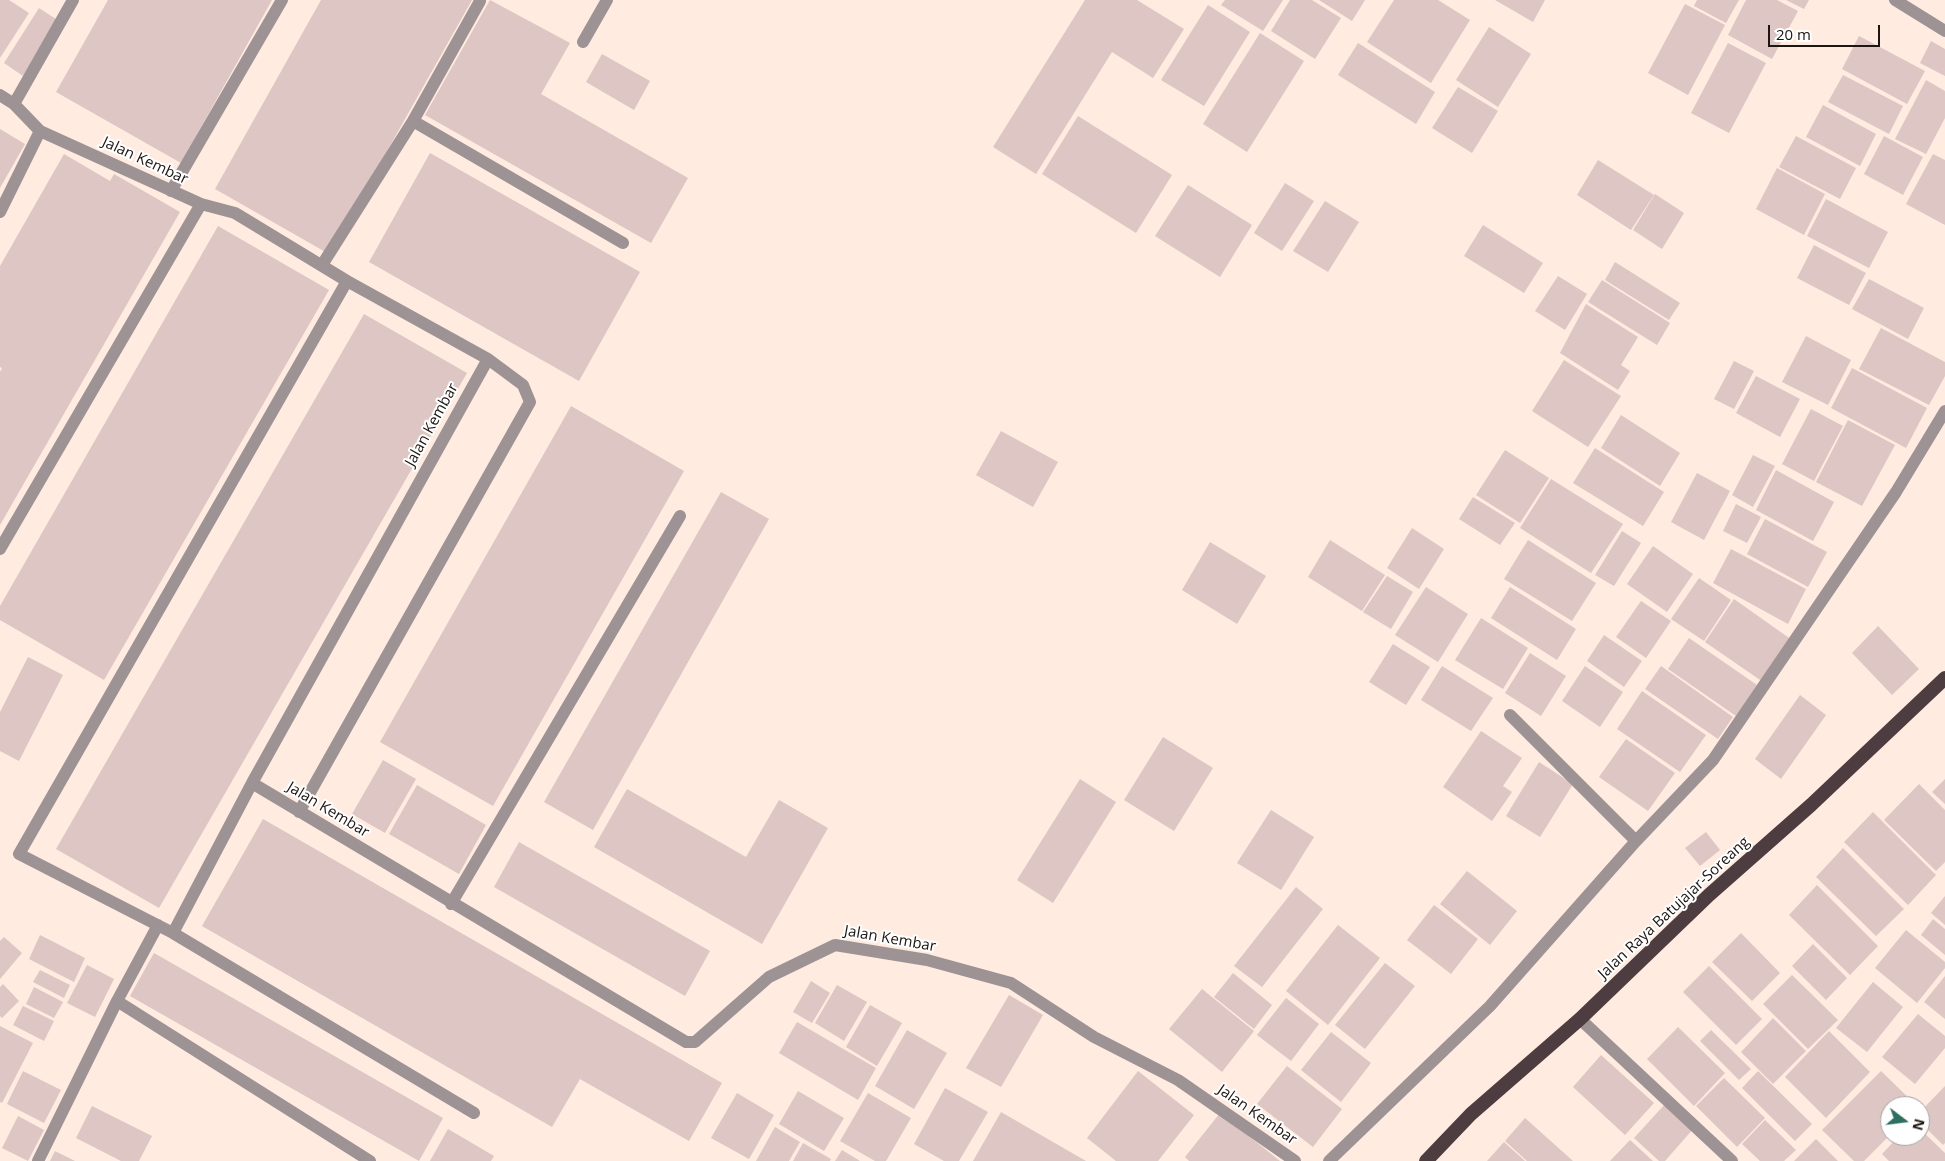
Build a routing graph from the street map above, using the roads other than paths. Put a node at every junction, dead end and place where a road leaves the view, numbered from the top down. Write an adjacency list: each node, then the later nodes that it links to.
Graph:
1 (73, 0): 9 (street)
2 (282, 0): 12 (street)
3 (607, 0): 7 (street)
4 (1895, 0): 6 (street)
5 (480, 1): 10 (street)
6 (1945, 31)
7 (583, 42)
8 (0, 95): 9 (street, Jalan Kembar)
9 (14, 104): 11 (street, Jalan Kembar)
10 (413, 121): 15 (street); 16 (street)
11 (40, 131): 12 (street, Jalan Kembar); 14 (street)
12 (171, 191): 13 (street, Jalan Kembar)
13 (201, 204): 16 (street, Jalan Kembar); 21 (street)
14 (0, 212)
15 (623, 243)
16 (322, 265): 17 (street, Jalan Kembar)
17 (348, 281): 18 (street, Jalan Kembar); 28 (street)
18 (488, 359): 24 (street, Jalan Kembar); 25 (street)
19 (1945, 411): 26 (street)
20 (680, 516): 27 (street)
21 (0, 549)
22 (1945, 678): 31 (highway, Jalan Raya Batujajar-Soreang)
23 (1510, 715): 26 (street)
24 (252, 784): 25 (street, Jalan Kembar); 29 (street)
25 (299, 812): 27 (street, Jalan Kembar)
26 (1636, 841): 36 (street)
27 (452, 904): 35 (street, Jalan Kembar)
28 (158, 925): 29 (street); 30 (street)
29 (173, 933): 32 (street)
30 (117, 1001): 33 (street); 34 (street)
31 (1580, 1019): 37 (highway, Jalan Raya Batujajar-Soreang); 38 (street)
32 (474, 1113)
33 (38, 1161)
34 (370, 1161)
35 (1295, 1161)
36 (1328, 1161)
37 (1426, 1161)
38 (1732, 1161)

